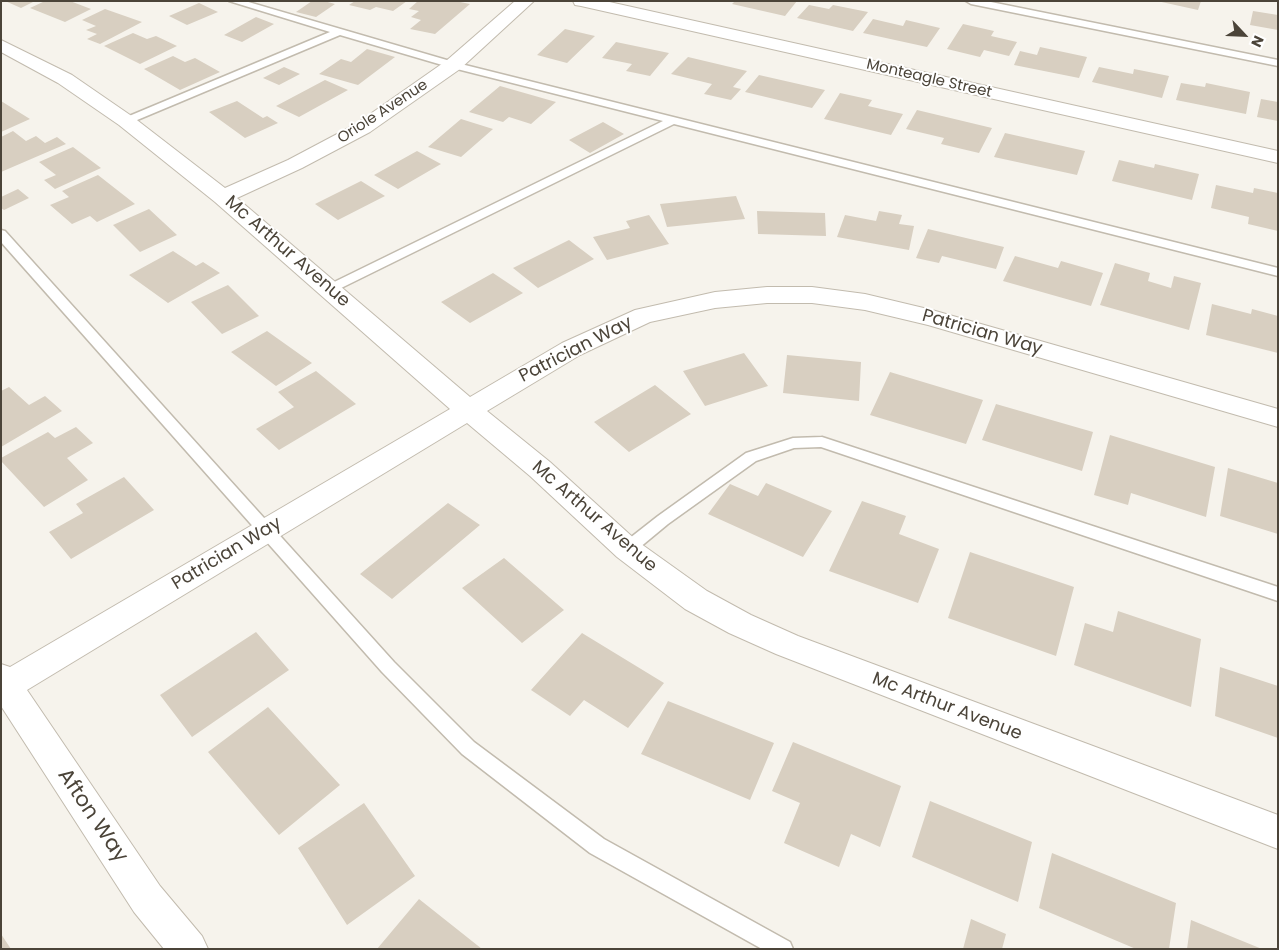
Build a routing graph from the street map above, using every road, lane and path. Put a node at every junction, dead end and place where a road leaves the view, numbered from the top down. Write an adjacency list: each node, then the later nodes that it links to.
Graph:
1 (234, 1): 5 (lane)
2 (526, 1): 8 (street, Oriole Avenue)
3 (581, 1): 11 (street, Monteagle Street)
4 (971, 1): 7 (lane)
5 (339, 32): 8 (lane); 10 (lane)
6 (1, 45): 10 (street, Mc Arthur Avenue)
7 (1278, 63)
8 (453, 65): 9 (lane); 12 (street, Oriole Avenue)
9 (673, 120): 14 (lane); 15 (lane)
10 (126, 121): 12 (street, Mc Arthur Avenue)
11 (1278, 157)
12 (223, 198): 15 (street, Mc Arthur Avenue)
13 (1, 234): 18 (lane)
14 (1278, 272)
15 (331, 290): 16 (street, Mc Arthur Avenue)
16 (467, 410): 17 (street, Patrician Way); 18 (street, Patrician Way); 19 (street, Mc Arthur Avenue)
17 (1278, 418)
18 (267, 530): 21 (street, Patrician Way); 24 (lane)
19 (627, 549): 20 (lane); 22 (street, Mc Arthur Avenue)
20 (1278, 594)
21 (3, 685): 23 (street, Afton Way)
22 (1278, 832)
23 (189, 949)
24 (783, 949)

